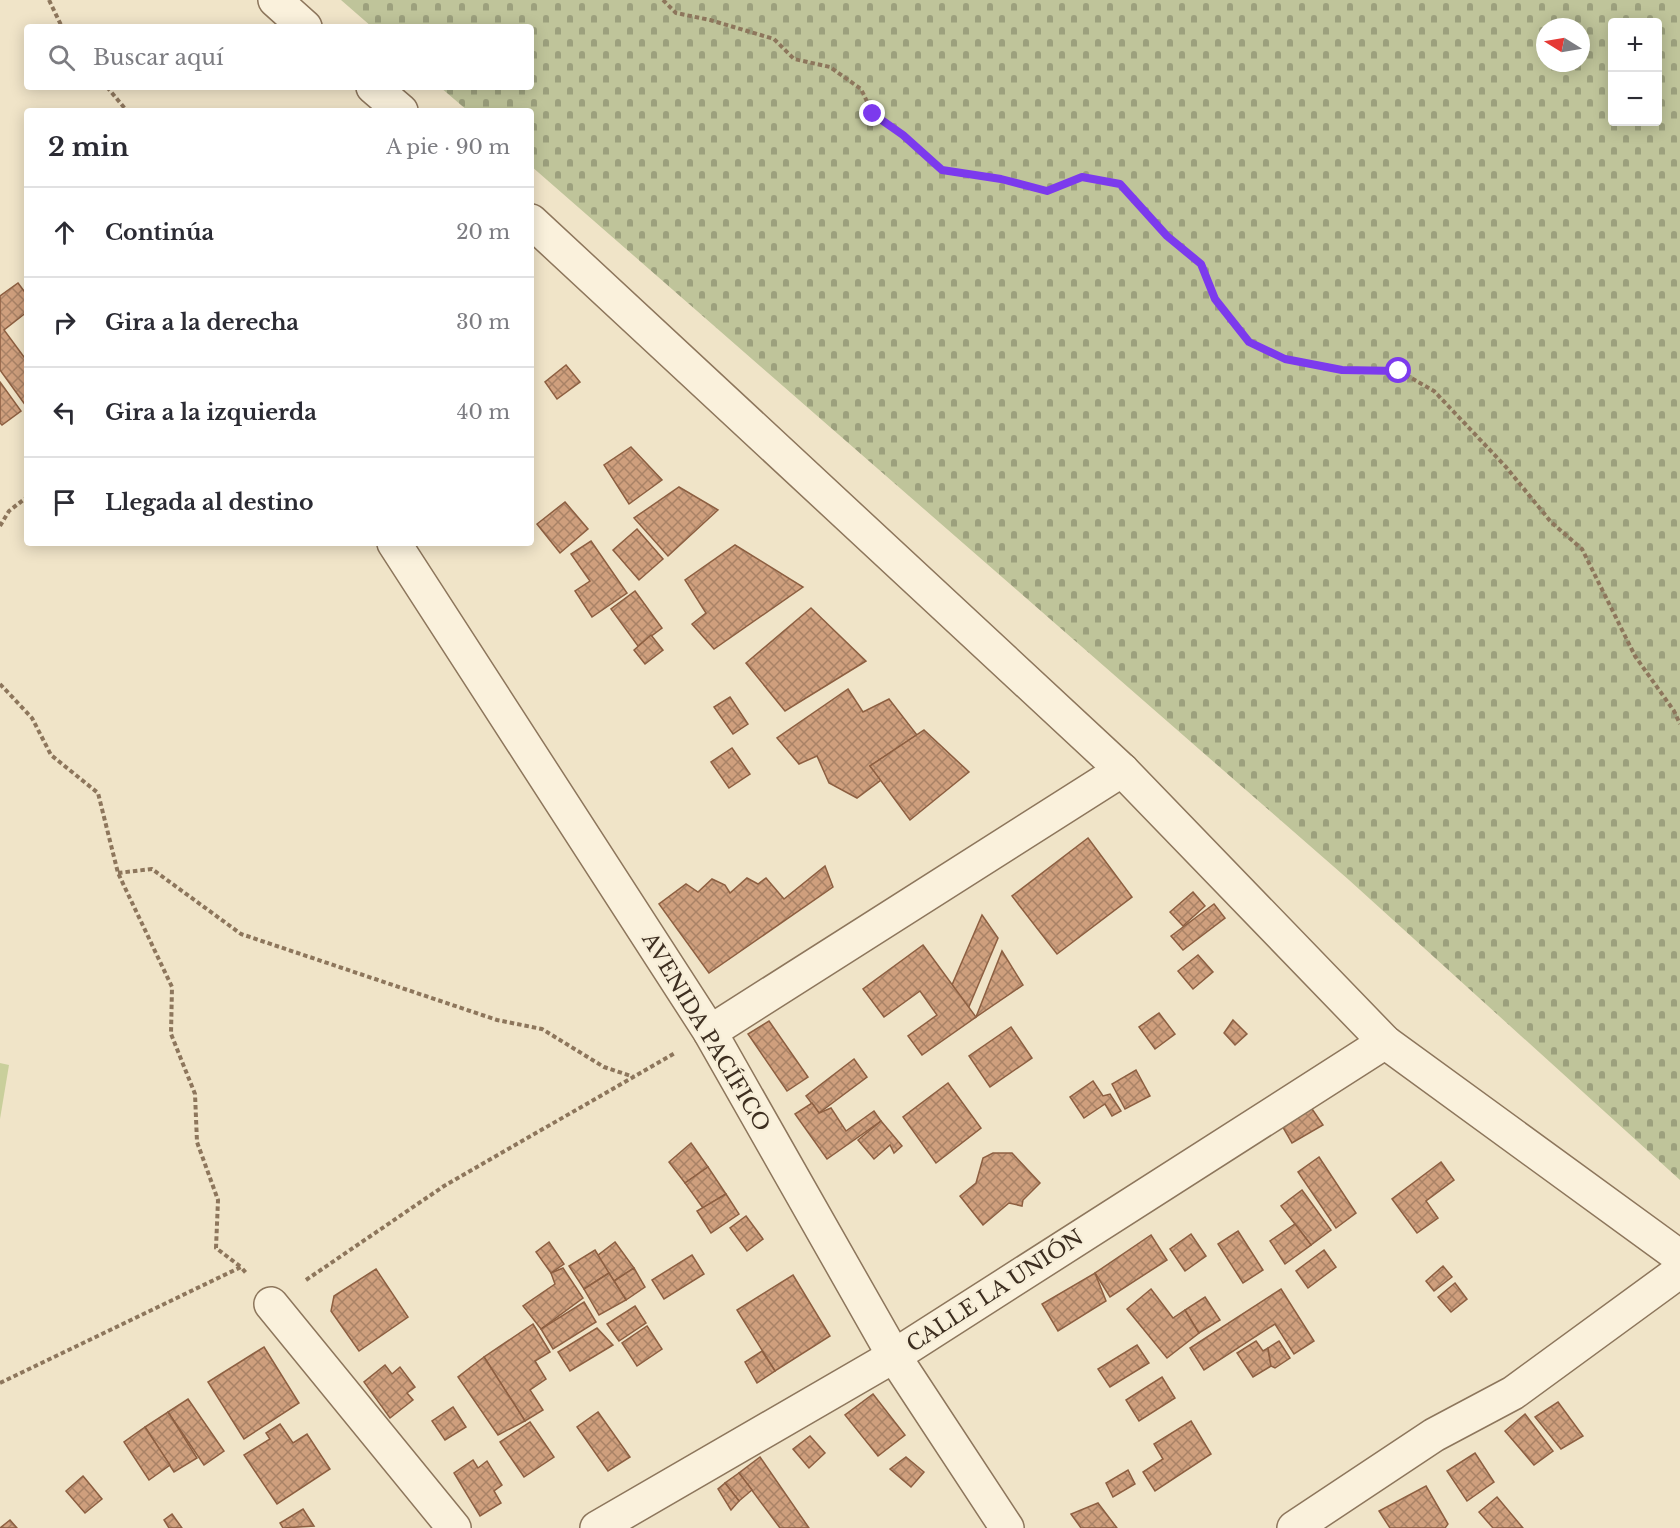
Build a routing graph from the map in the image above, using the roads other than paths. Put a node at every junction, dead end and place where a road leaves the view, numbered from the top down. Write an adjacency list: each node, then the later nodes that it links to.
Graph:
1 (275, 0): 2 (street)
2 (303, 24)
3 (377, 90): 4 (street)
4 (398, 108)
5 (534, 224): 7 (street)
6 (395, 546): 8 (street, AVENIDA PACÍFICO)
7 (1122, 770): 8 (street); 9 (street)
8 (710, 1032): 13 (street, AVENIDA PACÍFICO)
9 (1385, 1042): 10 (street); 13 (street, CALLE LA UNIÓN)
10 (1680, 1257)
11 (1680, 1271): 17 (street)
12 (271, 1304): 14 (street)
13 (894, 1356): 15 (street, CALLE LA UNIÓN); 16 (street, AVENIDA PACÍFICO)
14 (454, 1528)
15 (597, 1528)
16 (1007, 1528)
17 (1294, 1528)

